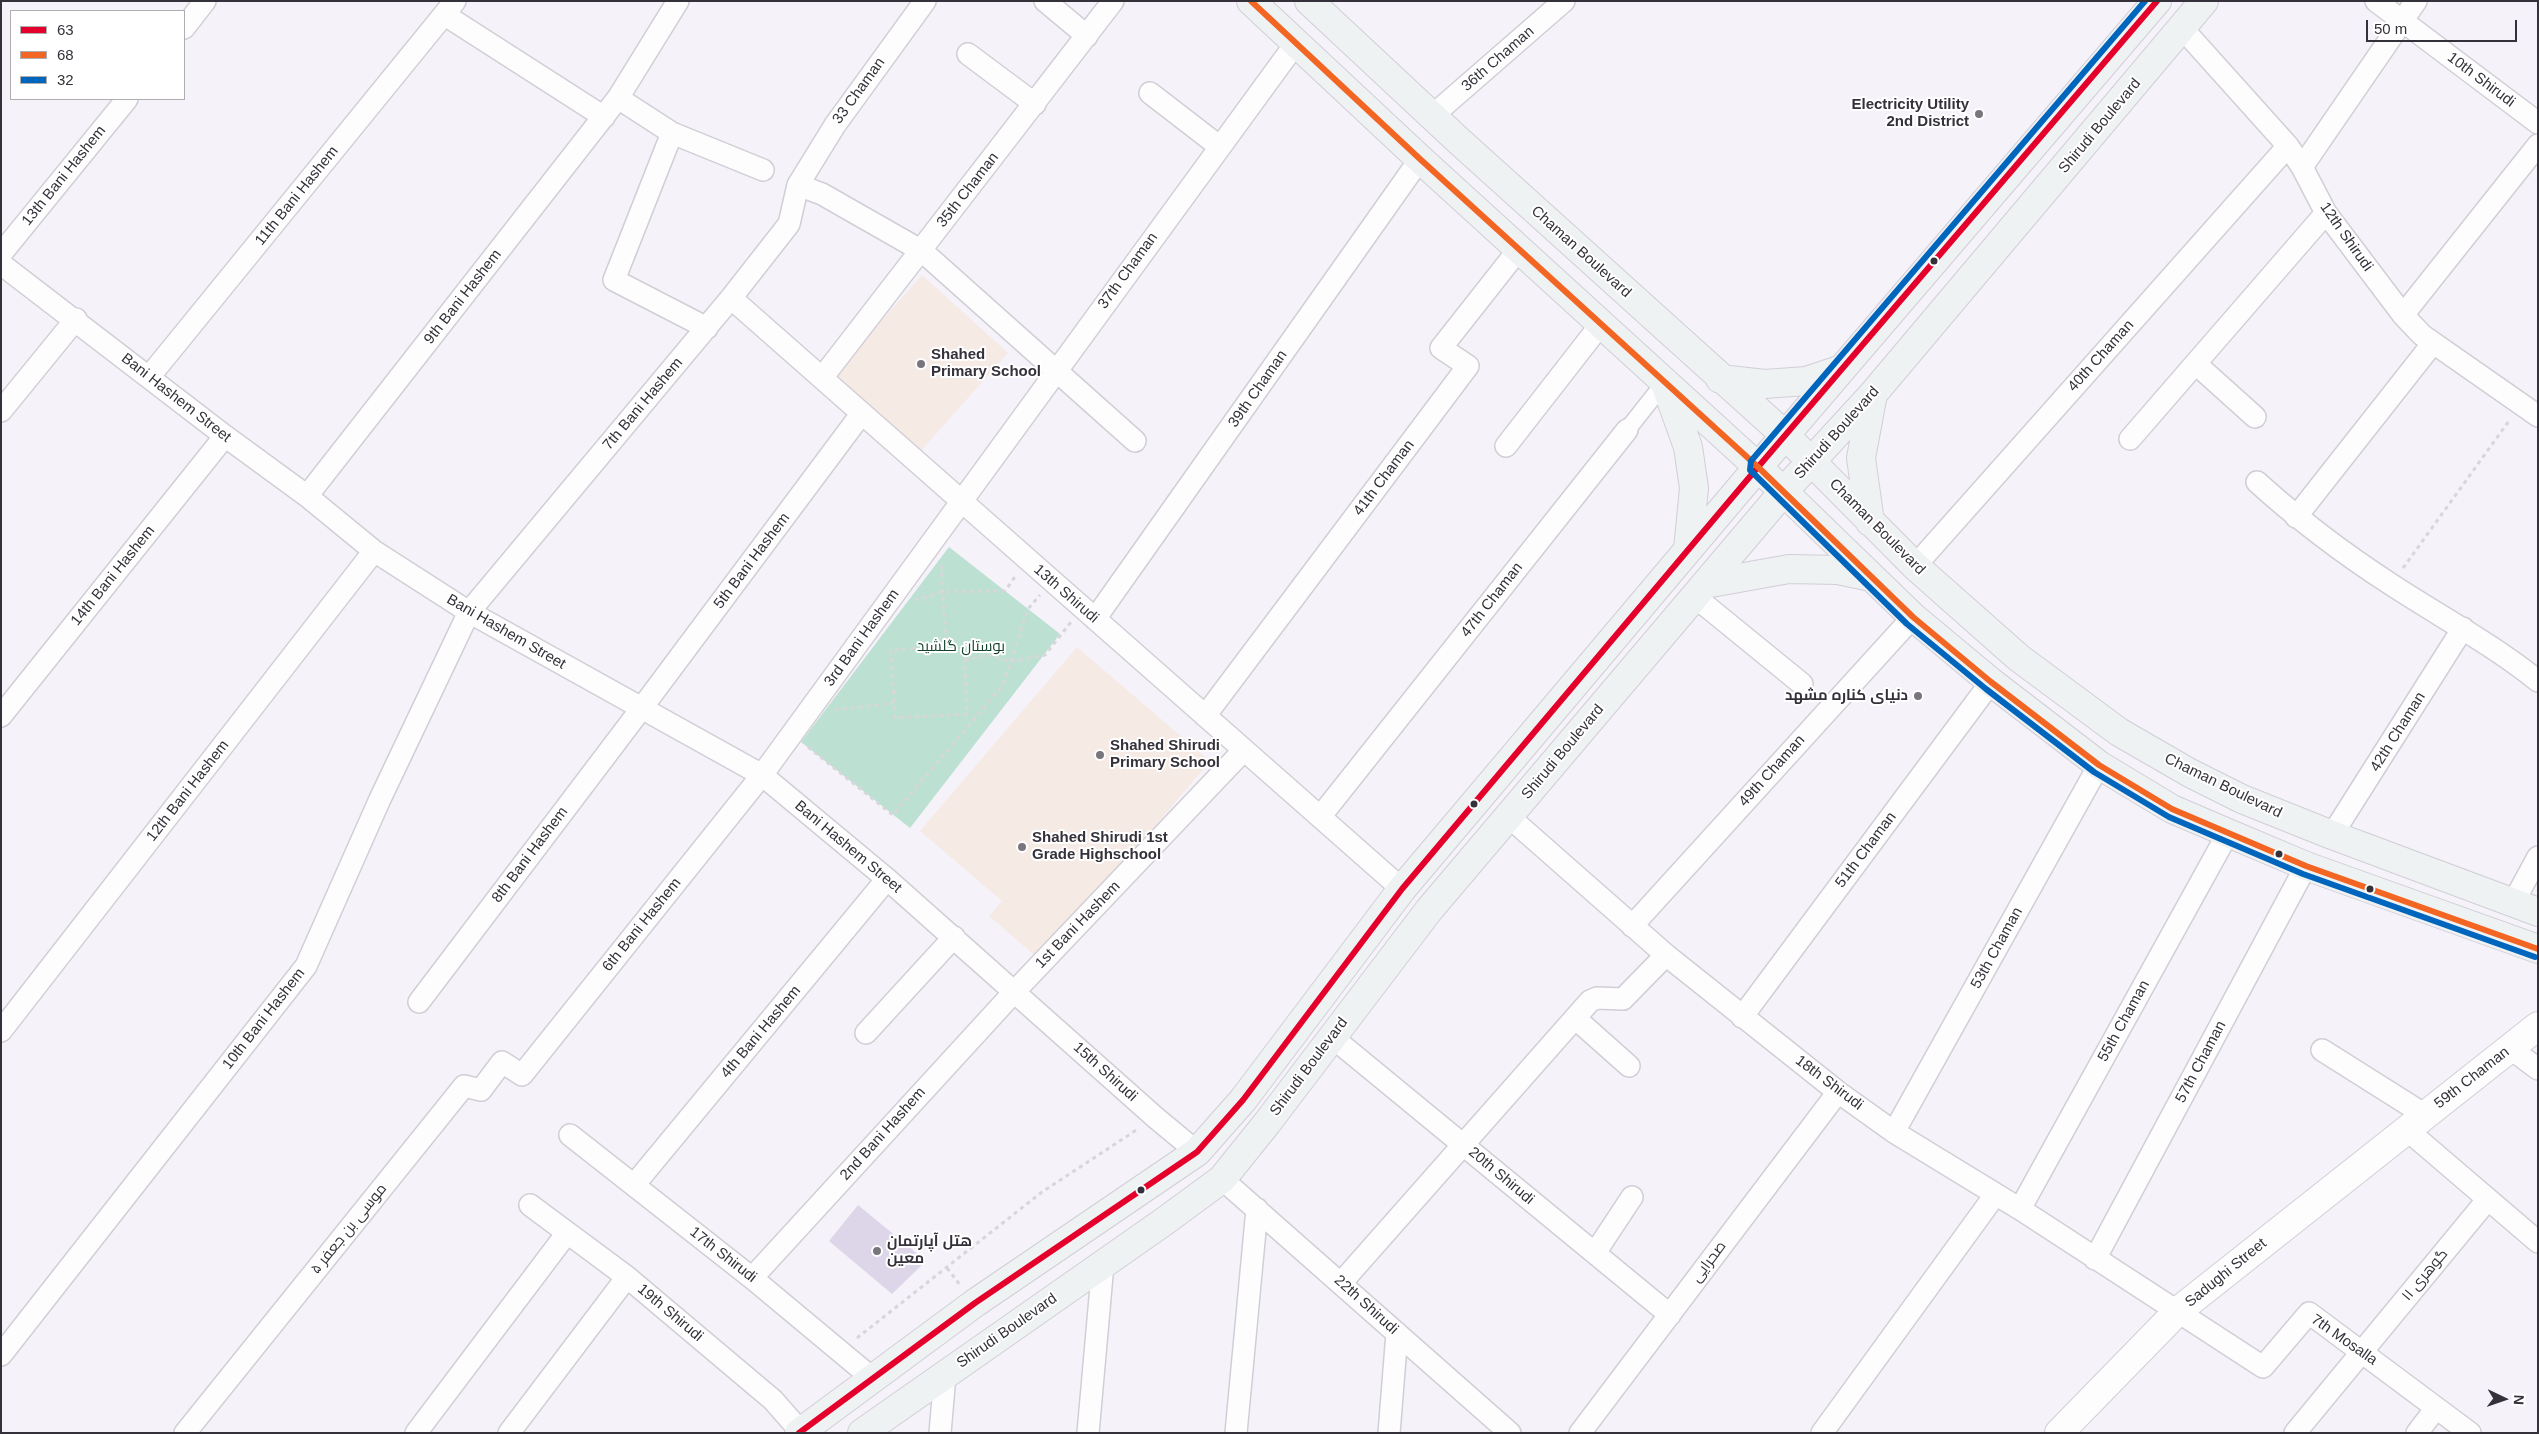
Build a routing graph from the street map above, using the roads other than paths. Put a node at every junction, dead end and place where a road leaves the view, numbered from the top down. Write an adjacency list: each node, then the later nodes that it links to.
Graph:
1 (205, 1): 15 (street)
2 (678, 1): 21 (street, 9th Bani Hashem)
3 (925, 1): 34 (street, 33 Chaman)
4 (1045, 1): 17 (street)
5 (1113, 1): 17 (street, 35th Chaman)
6 (1251, 1): 18 (main road)
7 (1564, 1): 24 (street, 36th Chaman)
8 (2204, 1): 16 (main road, Shirudi Boulevard)
9 (2376, 1): 14 (street, 10th Shirudi)
10 (2416, 1): 14 (street)
11 (1315, 3): 24 (main road, Chaman Boulevard)
12 (2152, 3): 47 (main road)
13 (450, 8): 25 (street); 49 (street, 11th Bani Hashem)
14 (2403, 20): 26 (street, 10th Shirudi); 32 (street)
15 (185, 27)
16 (2182, 28): 30 (street, 12th Shirudi); 53 (main road, Shirudi Boulevard)
17 (1087, 36): 23 (street, 35th Chaman)
18 (1296, 43): 29 (street, 37th Chaman); 31 (main road)
19 (968, 54): 23 (street)
20 (1150, 93): 29 (street)
21 (618, 98): 25 (street, 9th Bani Hashem); 27 (street)
22 (125, 100): 38 (street, 13th Bani Hashem)
23 (1034, 104): 37 (street, 35th Chaman)
24 (1432, 116): 51 (main road, Chaman Boulevard)
25 (604, 117): 68 (street, 9th Bani Hashem)
26 (2538, 123)
27 (672, 133): 33 (street); 44 (street)
28 (2538, 145): 41 (street)
29 (1220, 146): 48 (street, 37th Chaman)
30 (2288, 146): 32 (street, 12th Shirudi); 74 (street, 40th Chaman)
31 (1420, 159): 36 (main road); 78 (street, 39th Chaman)
32 (2302, 167): 35 (street, 12th Shirudi)
33 (763, 170)
34 (798, 185): 37 (street); 40 (street, 7th Bani Hashem)
35 (2326, 213): 41 (street, 12th Shirudi); 46 (street)
36 (1519, 249): 43 (main road); 86 (street, 41th Chaman)
37 (922, 251): 48 (street); 50 (street, 35th Chaman)
38 (1, 254)
39 (1, 264): 42 (street, Bani Hashem Street)
40 (731, 298): 44 (street, 7th Bani Hashem); 50 (street, 13th Shirudi)
41 (2403, 315): 45 (street, 12th Shirudi)
42 (76, 319): 49 (street, Bani Hashem Street); 55 (street)
43 (1601, 324): 52 (main road); 63 (street)
44 (707, 328): 77 (street, 7th Bani Hashem)
45 (2433, 343): 54 (street, 12th Shirudi); 70 (street)
46 (2196, 364): 57 (street); 61 (street)
47 (1844, 368): 51 (main road); 60 (main road)
48 (1055, 370): 62 (street); 69 (street, 37th Chaman)
49 (149, 376): 59 (street, Bani Hashem Street)
50 (822, 378): 56 (street, 13th Shirudi)
51 (1720, 379): 60 (main road, Chaman Boulevard)
52 (1665, 382): 58 (street, 47th Chaman); 65 (main road); 72 (main road)
53 (1873, 394): 64 (main road, Shirudi Boulevard); 71 (main road)
54 (2530, 410)
55 (1, 411)
56 (862, 413): 69 (street, 13th Shirudi); 84 (street, 5th Bani Hashem)
57 (2255, 417)
58 (1627, 430): 91 (street, 47th Chaman)
59 (225, 436): 68 (street, Bani Hashem Street); 85 (street, 14th Bani Hashem)
60 (1786, 436): 64 (main road, Chaman Boulevard); 65 (main road)
61 (2130, 439)
62 (1135, 441)
63 (1506, 446)
64 (1812, 460): 67 (main road, Shirudi Boulevard); 71 (main road, Chaman Boulevard)
65 (1758, 466): 67 (main road); 72 (main road)
66 (2256, 482): 70 (street)
67 (1784, 491): 75 (main road); 76 (main road, Shirudi Boulevard)
68 (307, 496): 73 (street, Bani Hashem Street)
69 (961, 501): 78 (street, 13th Shirudi); 89 (street, 3rd Bani Hashem)
70 (2296, 517): 80 (street)
71 (1870, 522): 74 (main road, Chaman Boulevard)
72 (1688, 549): 97 (main road)
73 (374, 551): 77 (street, Bani Hashem Street); 108 (street, 12th Bani Hashem)
74 (1915, 566): 93 (main road, Chaman Boulevard)
75 (1871, 577): 76 (main road); 79 (main road)
76 (1700, 590): 83 (street); 90 (main road, Shirudi Boulevard)
77 (469, 612): 84 (street, Bani Hashem Street); 142 (street, 10th Bani Hashem)
78 (1089, 613): 86 (street, 13th Shirudi)
79 (1913, 617): 82 (main road); 99 (street, 49th Chaman)
80 (2463, 628): 81 (street); 93 (street, 42th Chaman)
81 (2538, 681)
82 (1990, 682): 88 (main road); 105 (street, 51th Chaman)
83 (1802, 684)
84 (642, 709): 89 (street, Bani Hashem Street); 104 (street, 8th Bani Hashem)
85 (1, 716)
86 (1205, 716): 87 (street, 13th Shirudi)
87 (1244, 750): 91 (street, 13th Shirudi); 103 (street, 1st Bani Hashem)
88 (2099, 765): 92 (main road); 118 (street, 53th Chaman)
89 (762, 775): 96 (street, Bani Hashem Street); 115 (street, 6th Bani Hashem)
90 (1508, 816): 99 (street, 18th Shirudi); 110 (main road, Shirudi Boulevard)
91 (1320, 817): 97 (street, 13th Shirudi)
92 (2228, 833): 95 (main road); 129 (street, 55th Chaman)
93 (2332, 835): 98 (main road, Chaman Boulevard)
94 (2538, 857): 98 (street)
95 (2306, 866): 101 (main road); 133 (street, 57th Chaman)
96 (887, 879): 100 (street, Bani Hashem Street); 123 (street, 4th Bani Hashem)
97 (1402, 889): 121 (main road)
98 (2526, 908)
99 (1632, 926): 102 (street, 18th Shirudi)
100 (954, 937): 103 (street, Bani Hashem Street); 109 (street)
101 (2538, 949)
102 (1666, 955): 105 (street, 18th Shirudi); 106 (street)
103 (1014, 991): 121 (street, 15th Shirudi); 136 (street, 2nd Bani Hashem)
104 (419, 1002)
105 (1742, 1017): 116 (street, 18th Shirudi)
106 (1575, 1018): 113 (street); 120 (street)
107 (2538, 1026): 111 (street, 59th Chaman)
108 (1, 1031)
109 (866, 1033)
110 (1332, 1037): 120 (street, 20th Shirudi); 122 (main road, Shirudi Boulevard)
111 (2510, 1048): 114 (street); 117 (street, 59th Chaman)
112 (2322, 1050): 117 (street)
113 (1629, 1066)
114 (2538, 1069)
115 (522, 1076): 147 (street, موسی بن جعفر ۵)
116 (1838, 1092): 118 (street, 18th Shirudi); 139 (street, صحرایی)
117 (2416, 1122): 126 (street); 138 (street, Sadughi Street)
118 (1894, 1132): 124 (street, 18th Shirudi)
119 (570, 1135): 123 (street, 17th Shirudi)
120 (1463, 1144): 132 (street, 20th Shirudi); 137 (street)
121 (1197, 1152): 144 (main road)
122 (1222, 1178): 128 (street, 22th Shirudi); 134 (main road, Shirudi Boulevard)
123 (634, 1185): 136 (street, 17th Shirudi)
124 (1996, 1195): 129 (street, 18th Shirudi); 157 (street)
125 (1632, 1197): 132 (street)
126 (2488, 1199): 131 (street); 141 (street, گوهری ۱۱)
127 (530, 1205): 130 (street, 19th Shirudi)
128 (1257, 1209): 137 (street, 22th Shirudi); 153 (street)
129 (2020, 1209): 133 (street, 18th Shirudi)
130 (568, 1233): 135 (street, 19th Shirudi); 148 (street)
131 (2538, 1242)
132 (1595, 1253): 139 (street, 20th Shirudi)
133 (2095, 1259): 138 (street, 18th Shirudi)
134 (1103, 1264): 143 (main road, Shirudi Boulevard); 152 (street)
135 (627, 1277): 146 (street, 19th Shirudi); 149 (street)
136 (752, 1278): 144 (street, 17th Shirudi)
137 (1341, 1283): 140 (street, 22th Shirudi)
138 (2178, 1311): 141 (street, 7th Mosalla); 158 (street, Sadughi Street)
139 (1670, 1314): 156 (street, صحرایی)
140 (1397, 1333): 154 (street); 155 (street, 22th Shirudi)
141 (2362, 1352): 145 (street, 7th Mosalla); 159 (street, گوهری ۱۱)
142 (1, 1355)
143 (945, 1375): 150 (main road, Shirudi Boulevard); 151 (street)
144 (872, 1378): 146 (main road)
145 (2436, 1408): 160 (street); 161 (street, 7th Mosalla)
146 (800, 1432)
147 (185, 1433)
148 (416, 1433)
149 (509, 1433)
150 (862, 1433)
151 (940, 1433)
152 (1088, 1433)
153 (1236, 1433)
154 (1389, 1433)
155 (1510, 1433)
156 (1580, 1433)
157 (1822, 1433)
158 (2059, 1433)
159 (2295, 1433)
160 (2417, 1433)
161 (2470, 1433)

